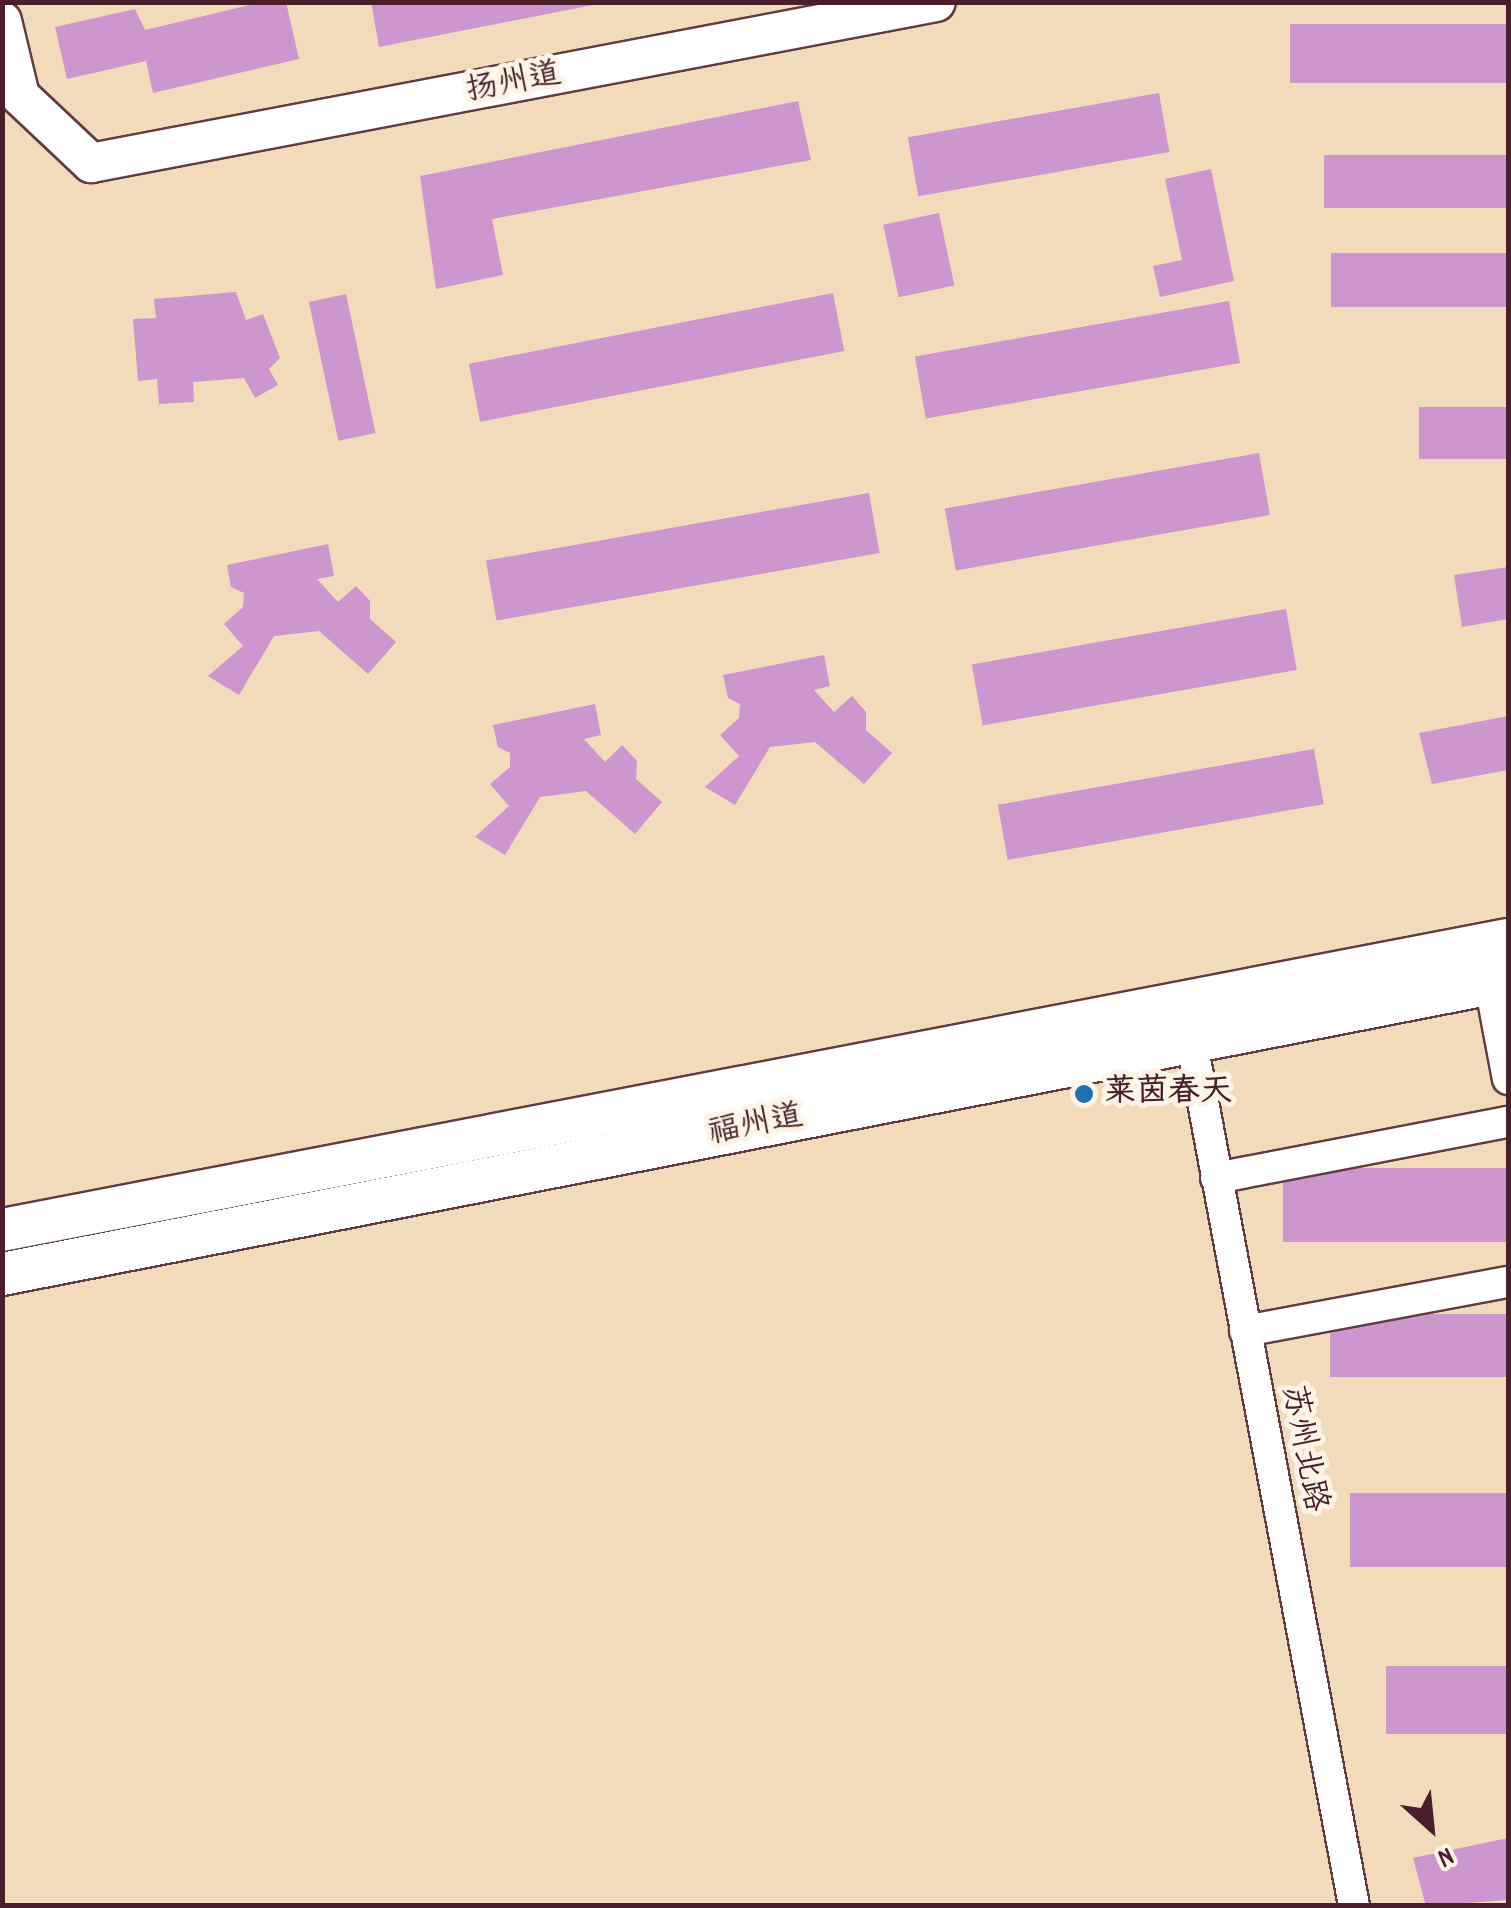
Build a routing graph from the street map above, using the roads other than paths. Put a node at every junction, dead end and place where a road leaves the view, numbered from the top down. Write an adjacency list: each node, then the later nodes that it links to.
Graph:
1 (936, 2): 2 (street, 扬州道)
2 (2, 21)
3 (1498, 963): 4 (main road, 福州道); 5 (street)
4 (1188, 1024): 7 (street, 苏州北路); 8 (main road, 福州道); 9 (main road, 福州道)
5 (1508, 1079)
6 (1508, 1122): 7 (street)
7 (1216, 1178): 11 (street, 苏州北路)
8 (2, 1230)
9 (2, 1274)
10 (1508, 1282): 11 (street)
11 (1244, 1331): 12 (street, 苏州北路)
12 (1354, 1906)

